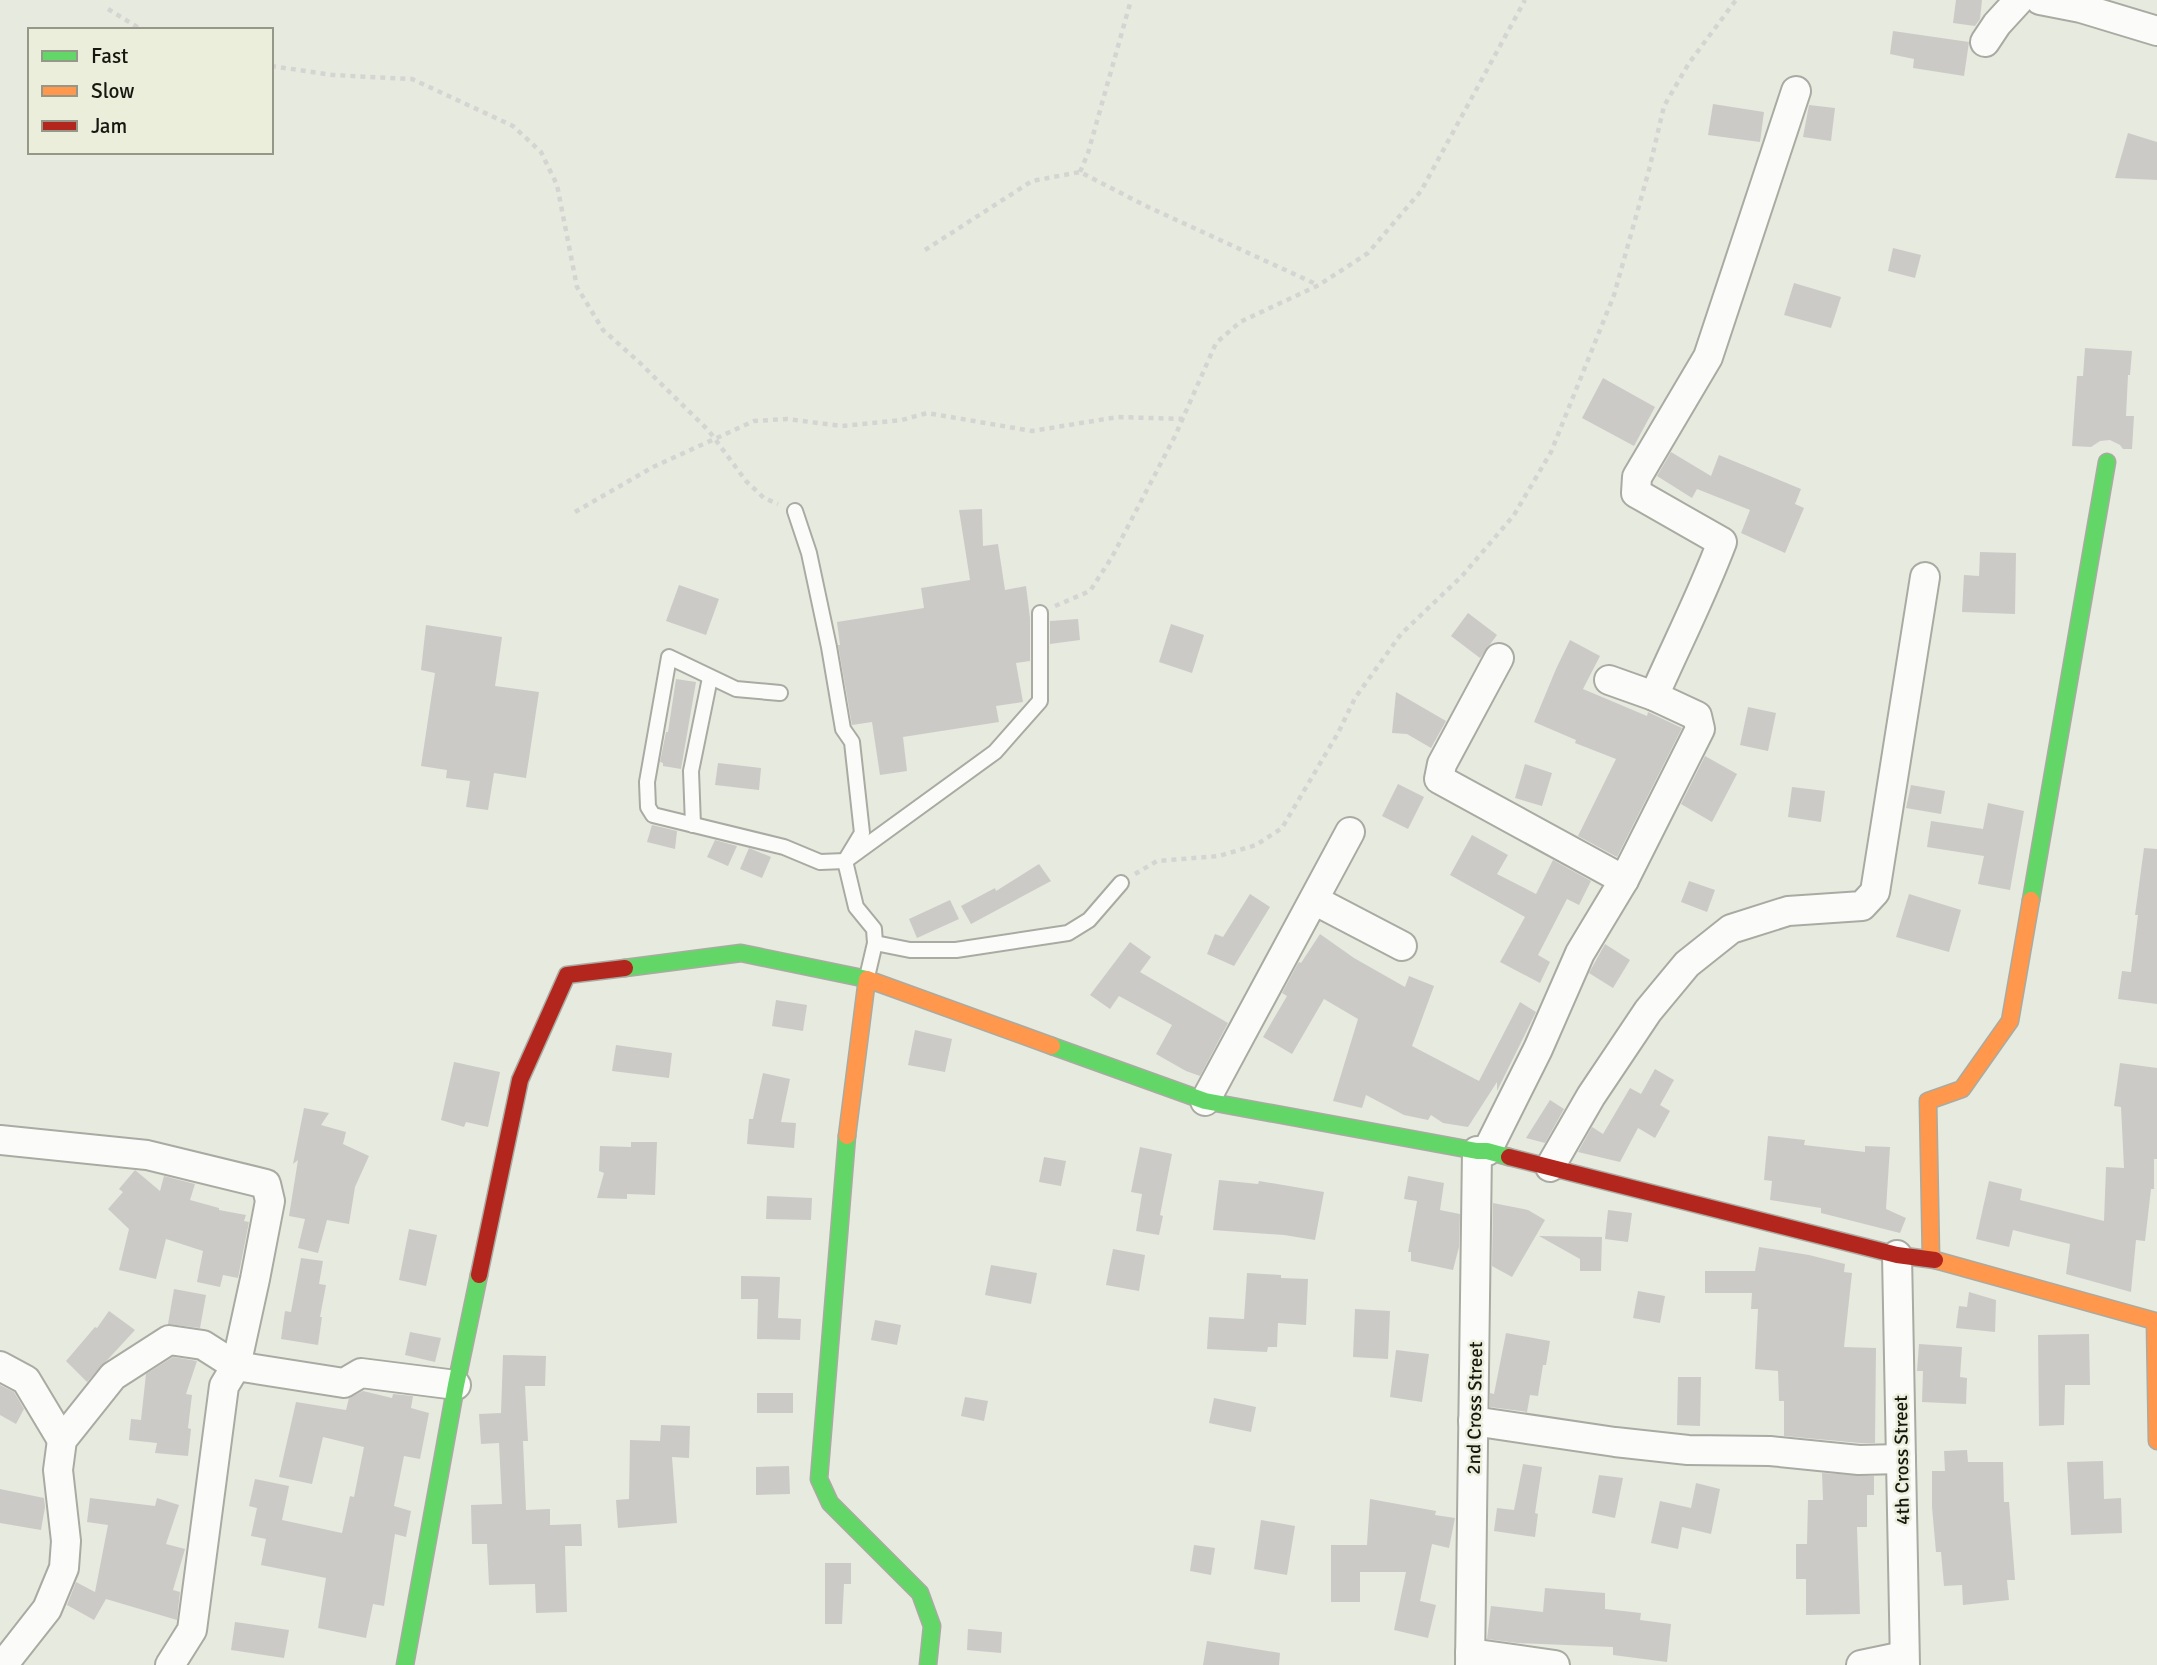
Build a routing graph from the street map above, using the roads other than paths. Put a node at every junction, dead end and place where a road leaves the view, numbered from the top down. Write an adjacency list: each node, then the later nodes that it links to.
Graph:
1 (2019, 0): 4 (street)
2 (2040, 0): 3 (street)
3 (2157, 31)
4 (1985, 42)
5 (1796, 91): 14 (street)
6 (2107, 461): 29 (street)
7 (794, 511): 17 (lane)
8 (1925, 577): 27 (street)
9 (1040, 613): 17 (lane)
10 (1499, 658): 18 (street)
11 (710, 678): 13 (lane); 15 (lane); 15 (lane)
12 (1609, 680): 14 (street)
13 (780, 693)
14 (1654, 696): 18 (street)
15 (693, 825): 17 (lane)
16 (1350, 832): 20 (street)
17 (845, 861): 21 (lane)
18 (1624, 880): 26 (street)
19 (1121, 883): 21 (lane)
20 (1314, 900): 22 (street); 24 (street)
21 (875, 943): 23 (lane)
22 (1402, 946)
23 (866, 978): 24 (street); 33 (street); 43 (street)
24 (1205, 1101): 26 (street)
25 (0, 1140): 32 (street)
26 (1482, 1151): 27 (street); 34 (street, 2nd Cross Street)
27 (1550, 1167): 28 (street)
28 (1897, 1255): 29 (street); 37 (street, 4th Cross Street)
29 (1931, 1259): 30 (street)
30 (2156, 1315): 36 (street)
31 (0, 1366): 35 (street)
32 (236, 1366): 33 (street); 35 (street); 41 (street)
33 (456, 1385): 42 (street)
34 (1473, 1421): 37 (street); 38 (street, 2nd Cross Street)
35 (62, 1440): 40 (street)
36 (2157, 1441)
37 (1901, 1459): 39 (street, 4th Cross Street)
38 (1470, 1659): 44 (street)
39 (1905, 1660): 45 (street)
40 (3, 1665)
41 (170, 1665)
42 (405, 1665)
43 (928, 1665)
44 (1555, 1665)
45 (1861, 1665)

